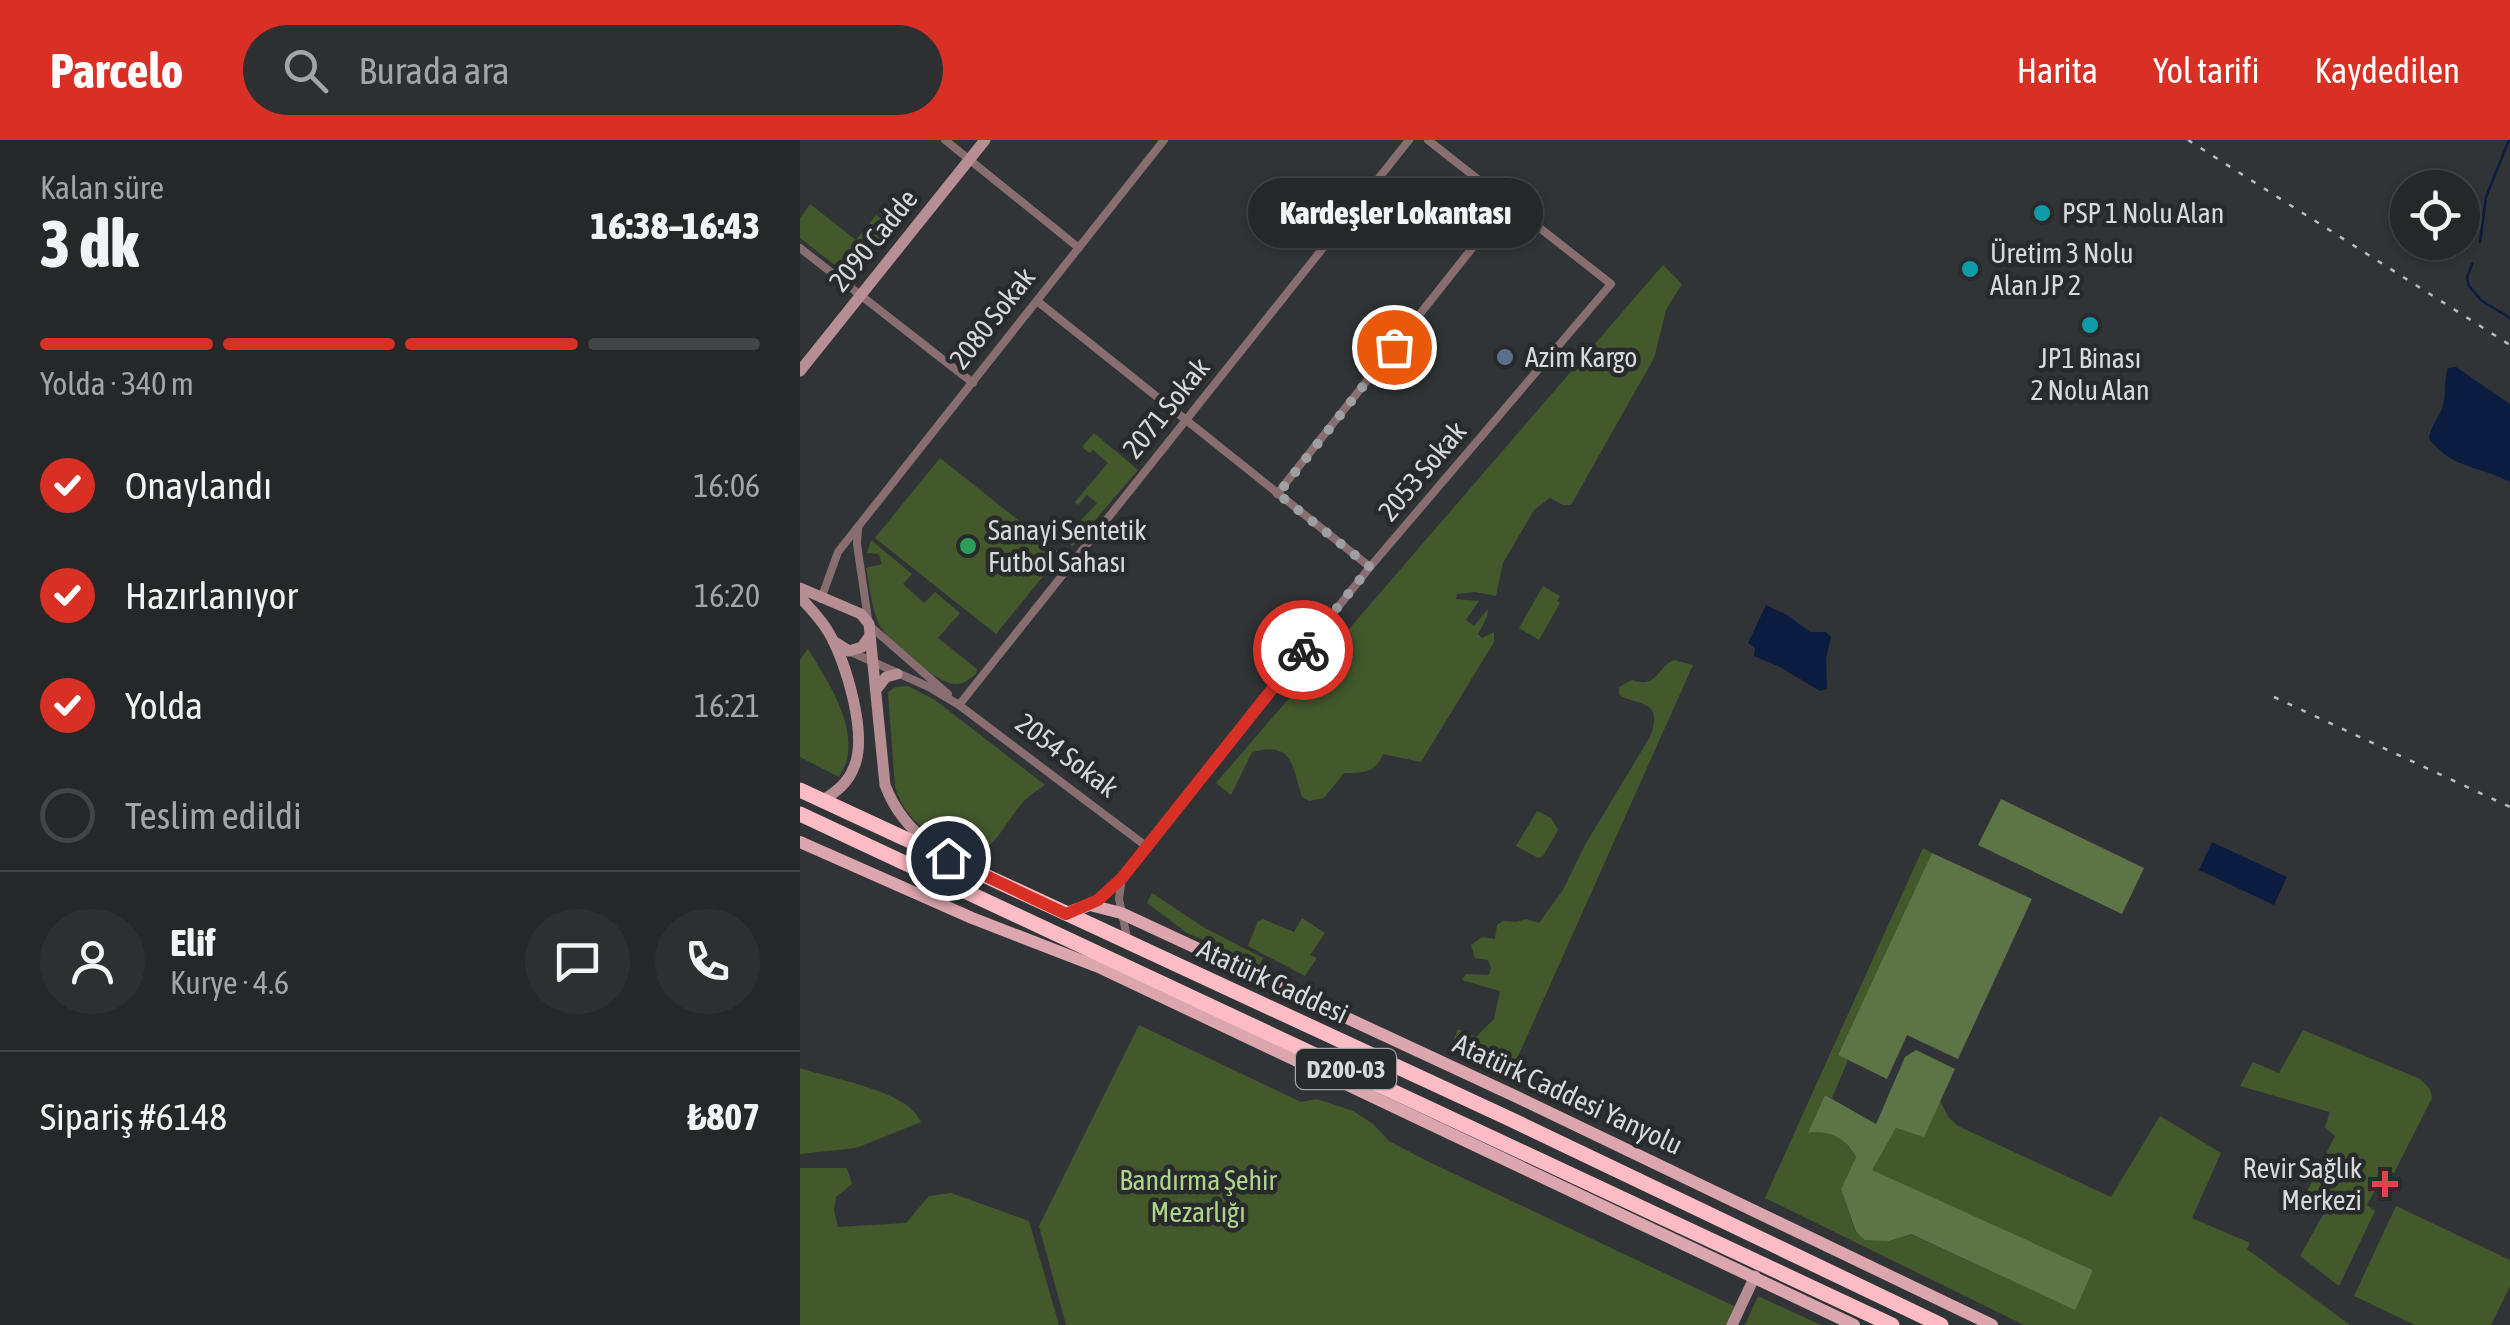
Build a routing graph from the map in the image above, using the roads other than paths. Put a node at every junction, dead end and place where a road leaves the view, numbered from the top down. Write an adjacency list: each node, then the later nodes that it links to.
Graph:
1 (945, 140): 6 (street)
2 (985, 140): 6 (street, 2090 Cadde)
3 (1164, 140): 9 (street, 2080 Sokak)
4 (1409, 140): 14 (street, 2071 Sokak)
5 (1428, 140): 7 (street)
6 (969, 160): 9 (street); 10 (street, 2090 Cadde)
7 (1508, 204): 15 (street); 17 (street, 2053 Sokak)
8 (800, 248): 10 (street)
9 (1079, 248): 11 (street, 2080 Sokak)
10 (861, 295): 12 (street, 2090 Cadde); 13 (street)
11 (1037, 301): 13 (street, 2080 Sokak); 14 (street)
12 (800, 371)
13 (973, 382): 16 (street, 2080 Sokak)
14 (1186, 420): 15 (street); 29 (street, 2071 Sokak)
15 (1278, 494): 17 (street)
16 (858, 527): 20 (street, 2080 Sokak); 23 (street)
17 (1370, 567): 34 (street, 2053 Sokak)
18 (800, 588): 20 (street, 2054 Sokak)
19 (800, 597): 22 (street, 2054 Sokak)
20 (821, 598): 21 (street, 2054 Sokak); 22 (street)
21 (855, 612): 23 (street, 2054 Sokak); 24 (street)
22 (819, 618): 24 (street, 2054 Sokak)
23 (869, 629): 25 (street); 26 (street); 29 (street, 2054 Sokak)
24 (832, 638): 25 (street, 2054 Sokak); 31 (street)
25 (849, 651): 26 (street, 2054 Sokak)
26 (873, 662): 27 (street, 2054 Sokak); 28 (street)
27 (897, 674): 28 (street); 29 (street, 2054 Sokak)
28 (876, 690): 35 (street)
29 (959, 704): 34 (street, 2054 Sokak)
30 (800, 790): 31 (highway, Atatürk Caddesi / D200-03)
31 (823, 800): 35 (highway, Atatürk Caddesi / D200-03)
32 (800, 814): 44 (highway, Atatürk Caddesi / D200-03)
33 (800, 840): 41 (main road)
34 (1146, 846): 36 (street, 2053 Sokak)
35 (948, 858): 39 (highway, Atatürk Caddesi / D200-03)
36 (1122, 878): 37 (street, 2053 Sokak); 38 (street)
37 (1090, 905): 38 (main road, Atatürk Caddesi Yanyolu); 39 (main road)
38 (1121, 913): 40 (street); 46 (main road, Atatürk Caddesi Yanyolu)
39 (1066, 914): 40 (highway, Atatürk Caddesi / D200-03)
40 (1128, 942): 45 (highway, Atatürk Caddesi / D200-03)
41 (1755, 1276): 42 (street); 43 (main road)
42 (1732, 1325)
43 (1854, 1325)
44 (1892, 1325)
45 (1941, 1325)
46 (1992, 1325)

